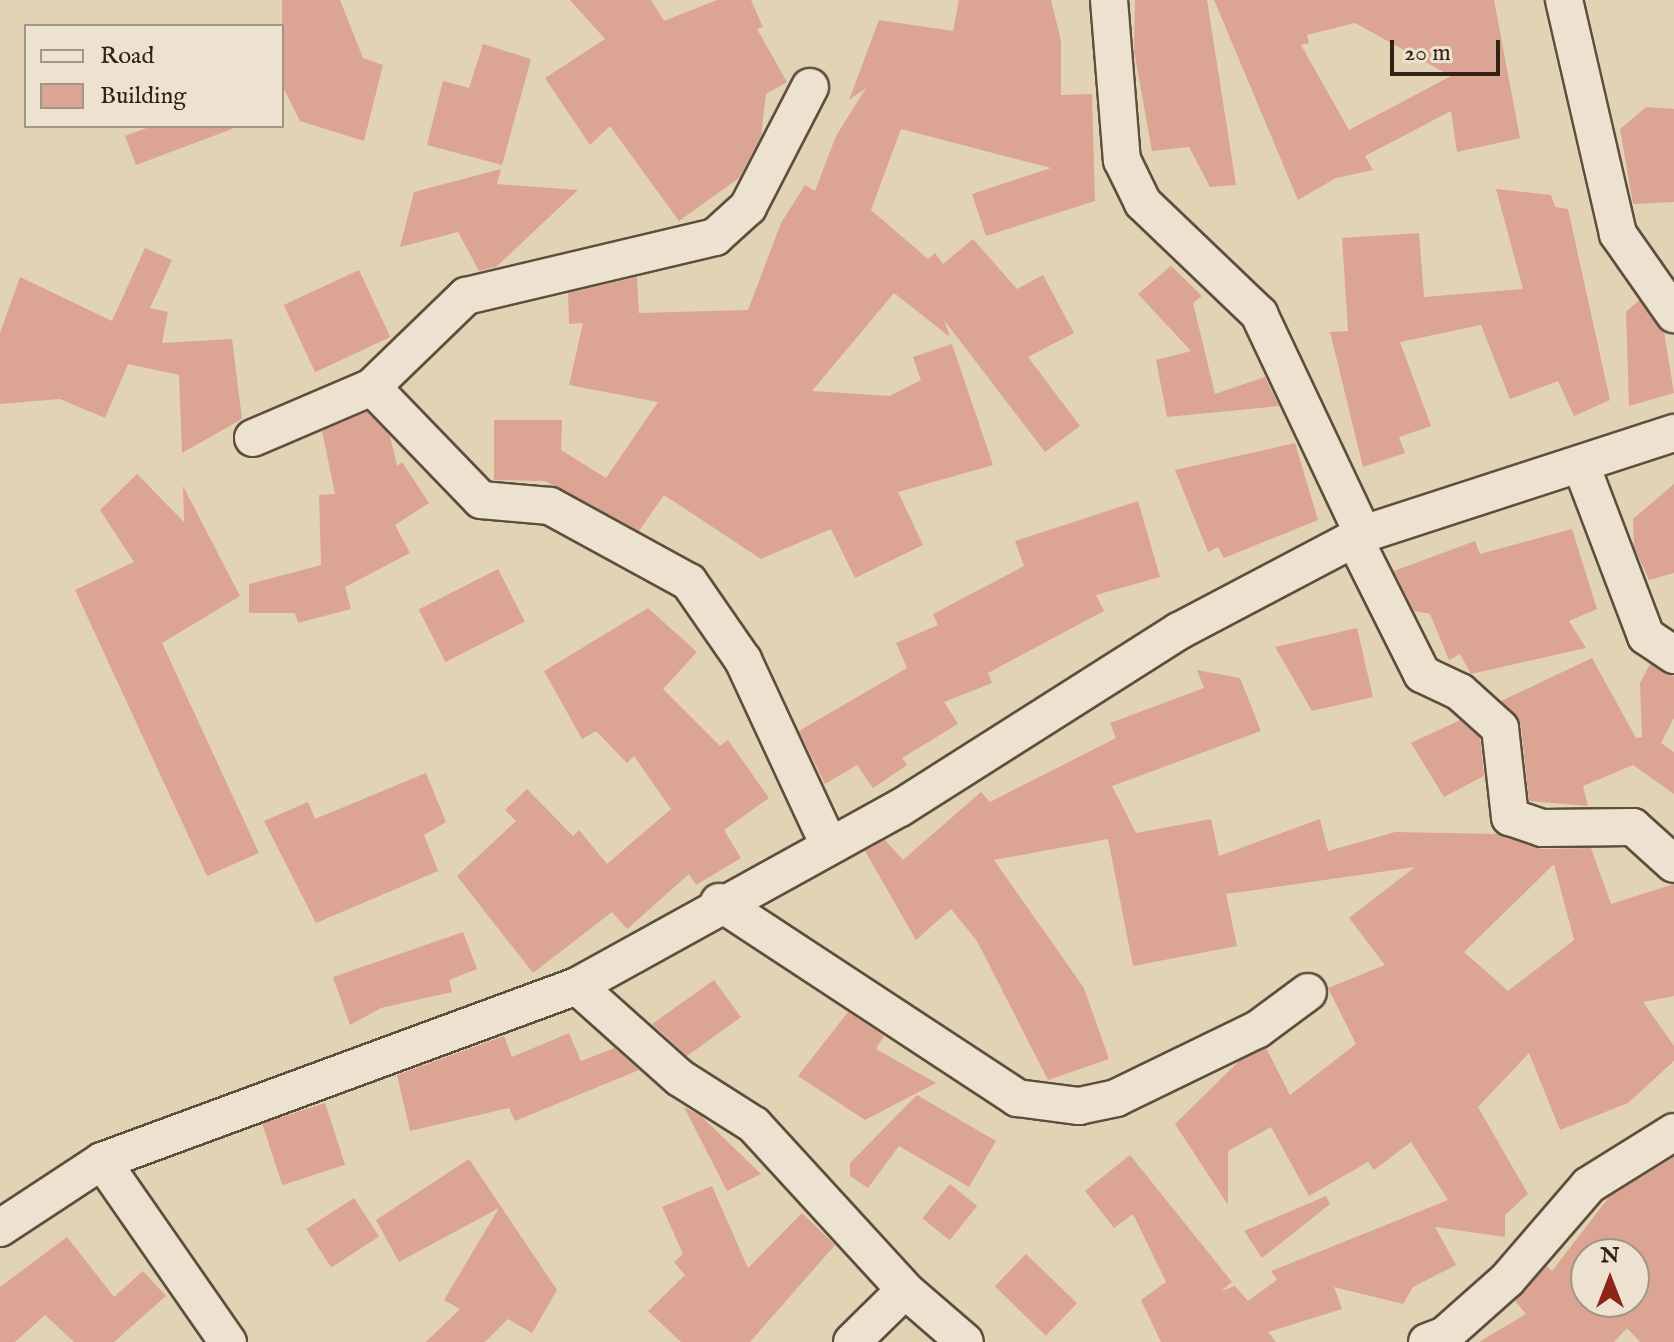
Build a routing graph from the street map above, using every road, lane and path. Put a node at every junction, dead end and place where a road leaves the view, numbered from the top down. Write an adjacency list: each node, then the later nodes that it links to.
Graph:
1 (1109, 0): 9 (street)
2 (1564, 0): 4 (street)
3 (810, 87): 5 (street)
4 (1674, 314)
5 (372, 387): 7 (street); 11 (street)
6 (1674, 433): 8 (street)
7 (253, 438)
8 (1581, 465): 9 (street); 10 (street)
9 (1359, 537): 11 (street); 12 (street)
10 (1674, 655)
11 (829, 845): 13 (street)
12 (1674, 864)
13 (719, 902): 14 (street); 15 (street)
14 (577, 986): 17 (street); 19 (street)
15 (1308, 992)
16 (1674, 1132): 23 (street)
17 (102, 1161): 18 (street); 20 (street)
18 (0, 1228)
19 (905, 1290): 21 (street); 22 (street)
20 (228, 1342)
21 (852, 1342)
22 (965, 1342)
23 (1427, 1342)

